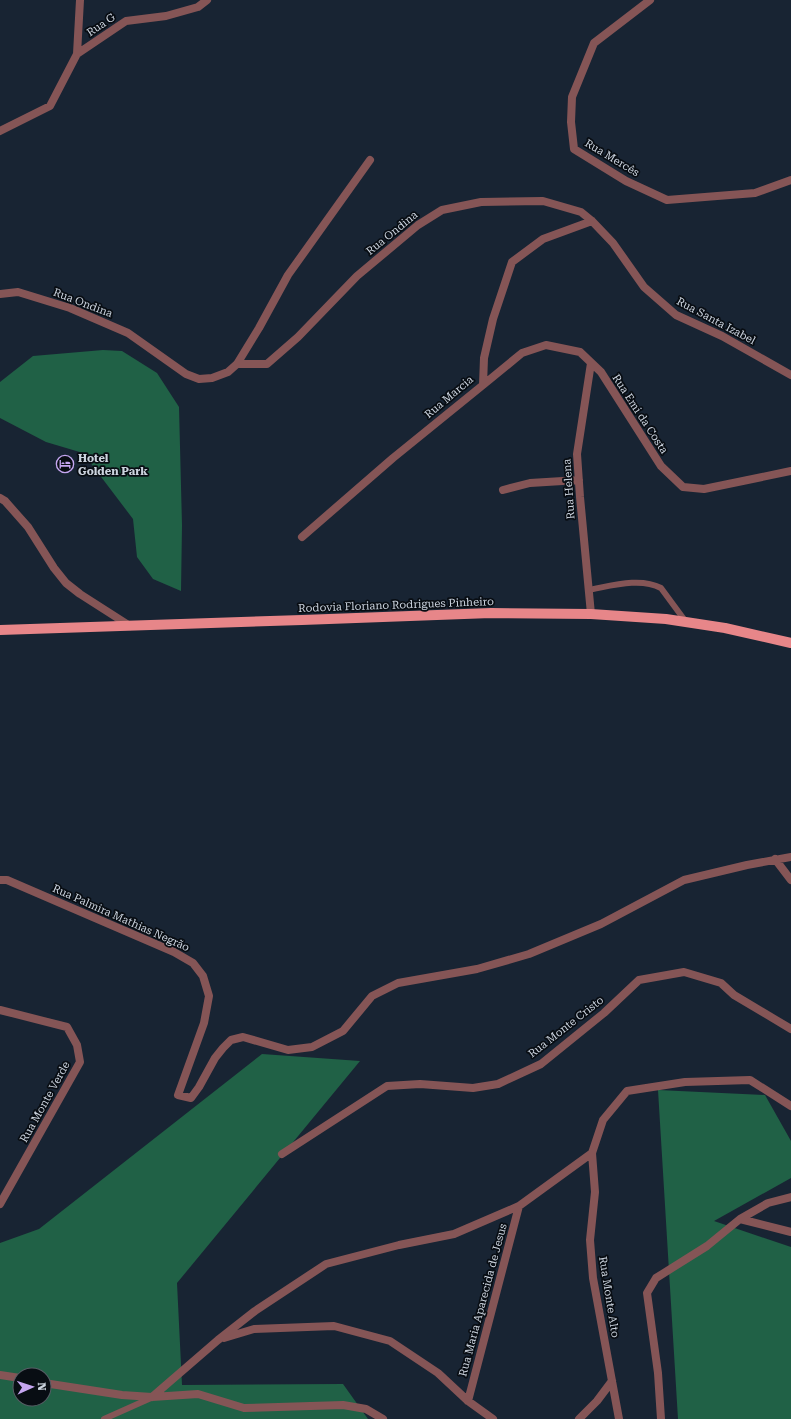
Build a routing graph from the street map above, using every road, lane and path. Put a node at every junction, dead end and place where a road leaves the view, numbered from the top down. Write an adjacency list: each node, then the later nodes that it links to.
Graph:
1 (80, 0): 4 (street)
2 (207, 0): 4 (street, Rua G)
3 (650, 0): 7 (street, Rua Mercês)
4 (78, 54): 5 (street)
5 (0, 131)
6 (370, 160): 11 (street, Rua Ondina)
7 (791, 180)
8 (592, 221): 11 (street, Rua Ondina); 12 (street, Rua Santa Izabel); 13 (street, Rua Marcia)
9 (0, 294): 11 (street, Rua Ondina)
10 (591, 363): 13 (street, Rua Emi da Costa); 14 (street, Rua Emi da Costa); 15 (street, Rua Helena)
11 (237, 364)
12 (791, 375)
13 (483, 385): 18 (street, Rua Marcia)
14 (791, 471)
15 (579, 480): 16 (street); 19 (street, Rua Helena)
16 (503, 490)
17 (0, 498): 22 (street)
18 (302, 537)
19 (588, 590): 20 (street, Rua Helena); 21 (lane)
20 (591, 614): 21 (main road, Rodovia Floriano Rodrigues Pinheiro); 22 (main road, Rodovia Floriano Rodrigues Pinheiro)
21 (686, 622): 24 (main road, Rodovia Floriano Rodrigues Pinheiro)
22 (130, 626): 23 (main road, Rodovia Floriano Rodrigues Pinheiro)
23 (0, 630)
24 (791, 643)
25 (791, 857): 26 (street, Rua Palmira Mathias Negrão)
26 (775, 859): 27 (street, Rua Palmira Mathias Negrão); 28 (street)
27 (0, 880)
28 (791, 880)
29 (0, 1010): 35 (street, Rua Monte Verde)
30 (791, 1029): 33 (street, Rua Monte Cristo)
31 (791, 1106): 32 (street)
32 (592, 1153): 36 (street); 42 (street, Rua Monte Alto)
33 (282, 1154)
34 (791, 1197): 37 (street)
35 (0, 1204)
36 (519, 1206): 39 (street); 45 (street, Rua Maria Aparecida de Jesus)
37 (740, 1219): 38 (street); 51 (street)
38 (791, 1232)
39 (218, 1340): 44 (street); 45 (street)
40 (0, 1375): 41 (street)
41 (12, 1377)
42 (612, 1381): 49 (street); 50 (street, Rua Monte Alto)
43 (52, 1384): 44 (street)
44 (152, 1397): 46 (lane); 47 (street)
45 (468, 1401): 48 (street)
46 (104, 1419)
47 (383, 1419)
48 (493, 1419)
49 (579, 1419)
50 (619, 1419)
51 (661, 1419)

